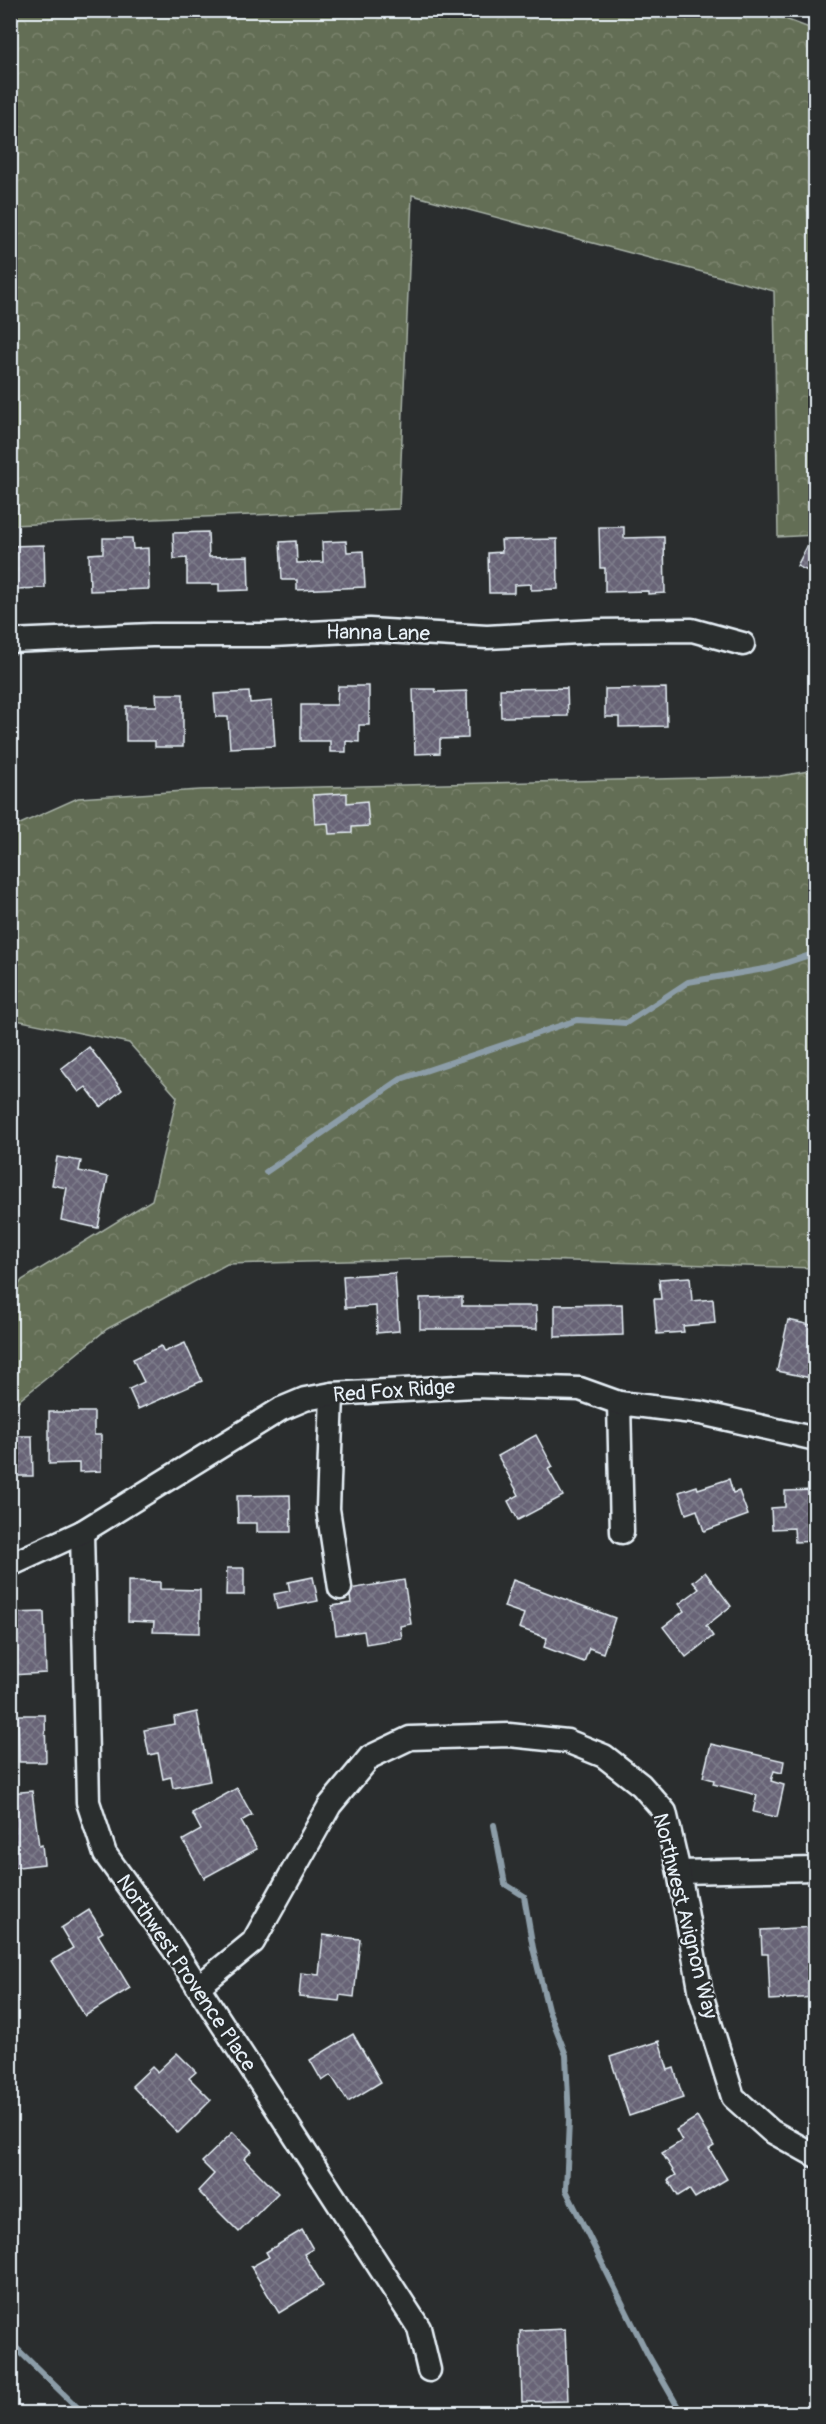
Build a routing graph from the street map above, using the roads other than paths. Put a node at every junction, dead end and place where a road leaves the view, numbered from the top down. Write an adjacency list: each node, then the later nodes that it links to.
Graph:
1 (10, 641): 2 (street, Hanna Lane)
2 (743, 644)
3 (332, 1394): 4 (street, Red Fox Ridge); 6 (street, Red Fox Ridge); 9 (street)
4 (619, 1403): 5 (street, Red Fox Ridge); 7 (street)
5 (816, 1439)
6 (82, 1532): 8 (street, Red Fox Ridge); 12 (street, Northwest Provence Place)
7 (622, 1532)
8 (10, 1565)
9 (340, 1587)
10 (816, 1869): 11 (street)
11 (679, 1872): 12 (street, Northwest Avignon Way); 13 (street, Northwest Avignon Way)
12 (198, 1988): 14 (street, Northwest Provence Place)
13 (816, 2156)
14 (429, 2370)

